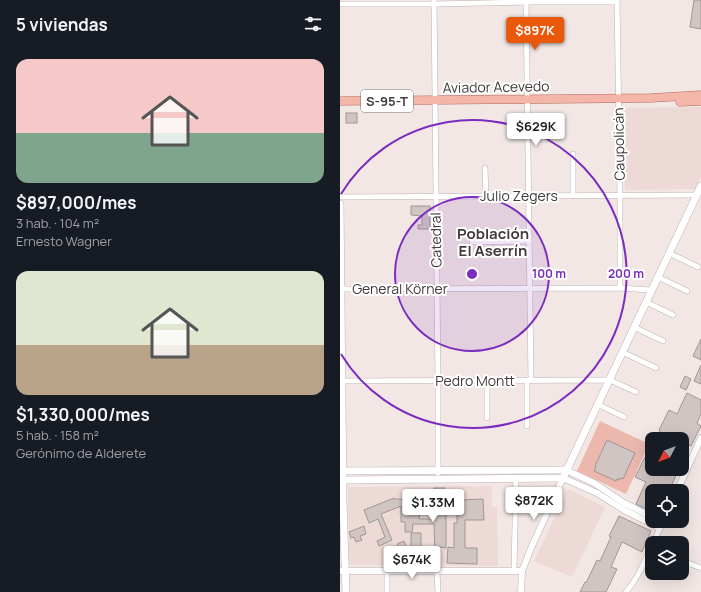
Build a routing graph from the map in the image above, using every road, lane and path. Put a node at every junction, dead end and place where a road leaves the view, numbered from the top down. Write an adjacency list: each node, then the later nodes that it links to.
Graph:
1 (526, 1): 2 (street); 3 (street); 9 (street)
2 (617, 1): 5 (street, Caupolicán)
3 (434, 2): 4 (street); 8 (street, Catedral)
4 (340, 4)
5 (618, 98): 6 (main road, Aviador Acevedo / S-95-T); 9 (main road, Aviador Acevedo / S-95-T); 15 (street, Caupolicán)
6 (651, 98): 7 (main road, Aviador Acevedo / S-95-T); 7 (main road, Aviador Acevedo / S-95-T)
7 (700, 98)
8 (435, 100): 9 (main road, Aviador Acevedo / S-95-T); 10 (main road, Aviador Acevedo / S-95-T); 17 (street, Catedral)
9 (527, 100): 19 (street)
10 (340, 101)
11 (573, 154): 14 (street)
12 (485, 168): 18 (street)
13 (701, 186): 16 (main road)
14 (573, 195): 15 (street, Julio Zegers); 19 (street, Julio Zegers)
15 (620, 195): 16 (street, Julio Zegers); 29 (street, Caupolicán)
16 (697, 195): 24 (main road)
17 (436, 196): 18 (street, Julio Zegers); 20 (street, Julio Zegers); 30 (street, Catedral)
18 (486, 196): 19 (street, Julio Zegers)
19 (528, 196): 22 (street)
20 (340, 197)
21 (340, 204): 27 (main road)
22 (529, 241): 23 (street); 28 (street)
23 (472, 242)
24 (669, 253): 25 (street); 26 (main road)
25 (698, 267)
26 (658, 277): 31 (main road); 32 (street)
27 (340, 288): 30 (street, General Körner); 42 (main road)
28 (530, 288): 29 (street, General Körner); 30 (street, General Körner); 40 (street)
29 (620, 288): 31 (street, General Körner)
30 (437, 289): 43 (street, Catedral)
31 (651, 290): 33 (main road)
32 (687, 291)
33 (646, 302): 34 (street); 35 (main road)
34 (673, 316)
35 (634, 326): 36 (street); 37 (main road)
36 (663, 342)
37 (622, 352): 38 (street); 41 (main road)
38 (656, 368)
39 (487, 380): 40 (street, Pedro Montt); 43 (street, Pedro Montt); 47 (street)
40 (529, 380): 41 (street, Pedro Montt); 48 (street)
41 (610, 380): 44 (street); 45 (main road)
42 (341, 381): 43 (street, Pedro Montt); 51 (main road)
43 (438, 381): 52 (street, Catedral)
44 (636, 392)
45 (597, 404): 46 (street); 50 (main road)
46 (624, 417)
47 (487, 418)
48 (527, 426)
49 (701, 438): 57 (street)
50 (566, 470): 52 (main road); 54 (main road); 58 (street)
51 (341, 471): 52 (main road); 55 (main road)
52 (438, 471): 56 (street, Catedral)
53 (516, 478): 54 (main road); 56 (main road); 66 (street)
54 (563, 478): 59 (street); 67 (street)
55 (341, 480): 56 (main road); 63 (main road)
56 (438, 480)
57 (680, 484)
58 (645, 514)
59 (645, 517)
60 (645, 561): 72 (street)
61 (689, 564): 62 (street)
62 (701, 568)
63 (343, 571): 64 (street); 68 (main road)
64 (387, 571): 65 (street); 69 (street)
65 (437, 571): 66 (street); 70 (street)
66 (514, 571): 67 (street)
67 (522, 571): 71 (street)
68 (346, 592)
69 (387, 592)
70 (438, 592)
71 (521, 592)
72 (626, 592)

